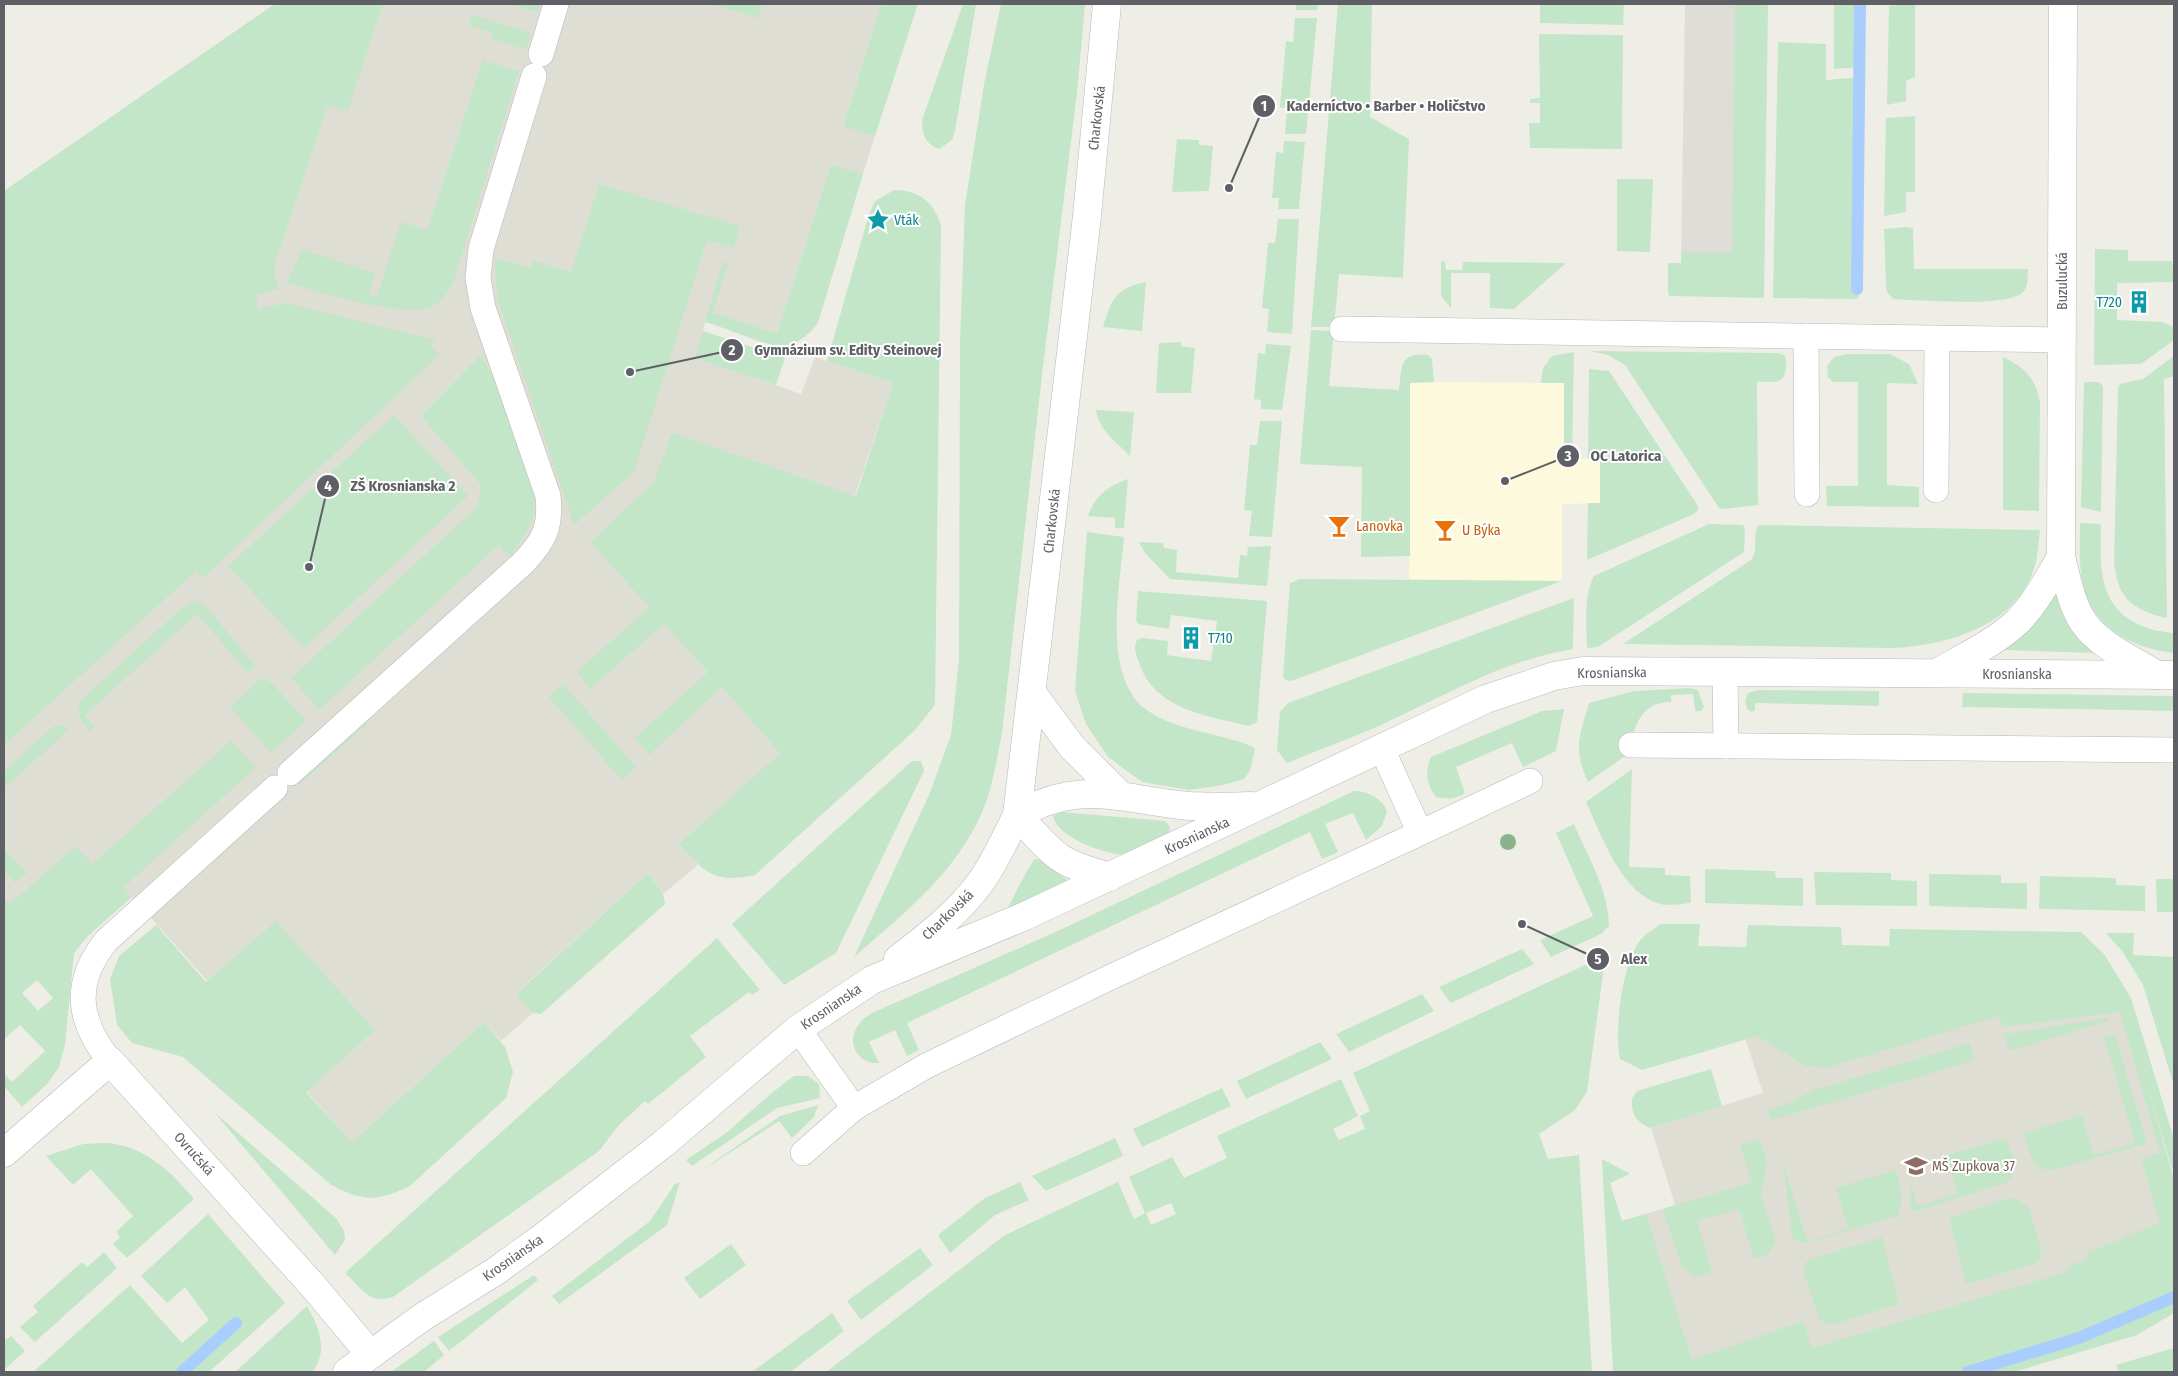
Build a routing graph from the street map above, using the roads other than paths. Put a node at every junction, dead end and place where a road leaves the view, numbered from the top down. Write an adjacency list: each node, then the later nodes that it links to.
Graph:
1 (556, 4): 27 (lane)
2 (1107, 4): 14 (street, Charkovská)
3 (2063, 4): 7 (street, Buzulucká)
4 (1342, 329): 5 (lane)
5 (1806, 336): 6 (lane); 9 (lane)
6 (1937, 339): 7 (lane); 8 (lane)
7 (2062, 340): 10 (street, Buzulucká)
8 (1936, 490)
9 (1808, 494)
10 (2061, 557): 12 (street); 13 (street, Buzulucká)
11 (1725, 672): 12 (street, Krosnianska); 16 (lane); 17 (street, Krosnianska)
12 (1937, 674): 13 (street, Krosnianska)
13 (2166, 675)
14 (1033, 694): 20 (street); 22 (street, Charkovská)
15 (1631, 746): 16 (lane)
16 (1726, 746): 18 (lane)
17 (1382, 748): 21 (street, Krosnianska); 23 (lane)
18 (2174, 750)
19 (1530, 781): 23 (lane)
20 (1119, 794): 21 (street); 22 (street)
21 (1264, 805): 24 (street, Krosnianska)
22 (1017, 814): 24 (street); 25 (street, Charkovská)
23 (1420, 833): 28 (lane)
24 (1110, 877): 25 (street, Krosnianska)
25 (872, 980): 26 (street, Krosnianska)
26 (798, 1029): 28 (lane); 31 (street, Krosnianska)
27 (110, 1061): 29 (street); 31 (street, Ovručská)
28 (854, 1108): 30 (lane)
29 (4, 1153)
30 (803, 1153)
31 (370, 1354): 32 (street, Krosnianska)
32 (347, 1372)

